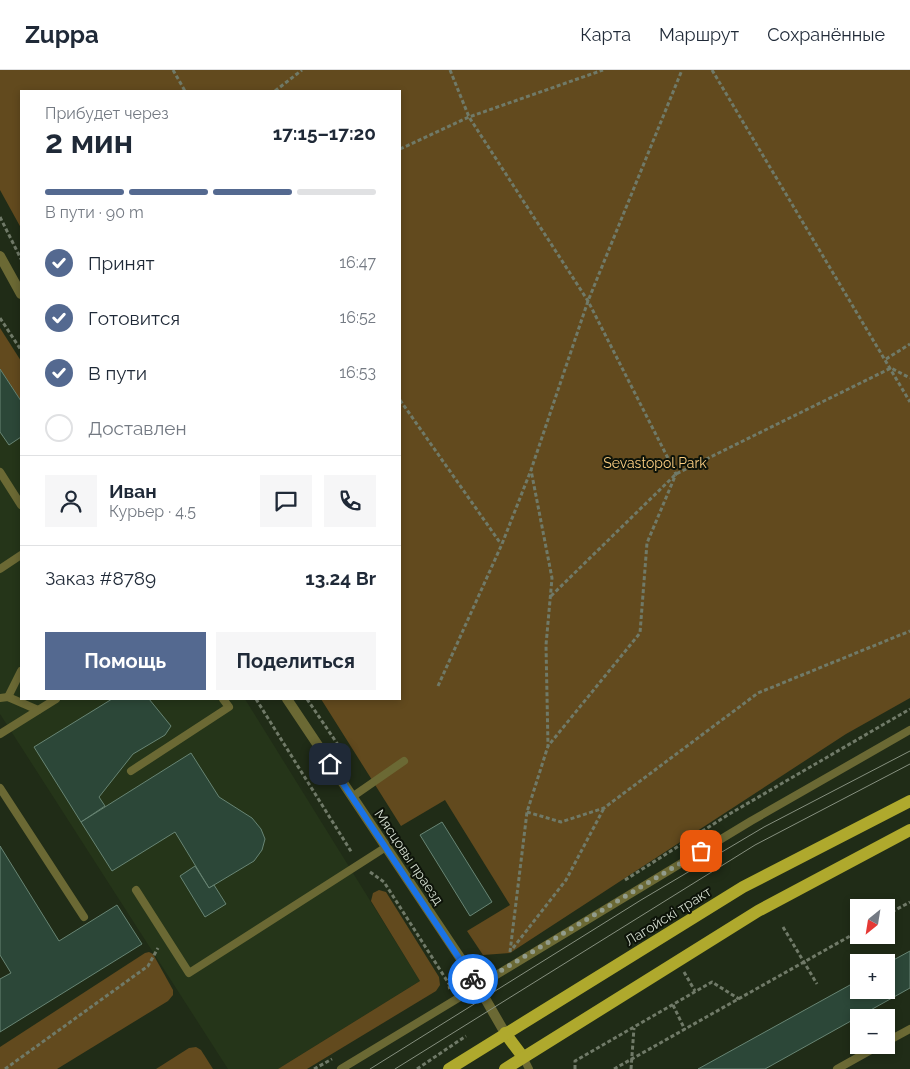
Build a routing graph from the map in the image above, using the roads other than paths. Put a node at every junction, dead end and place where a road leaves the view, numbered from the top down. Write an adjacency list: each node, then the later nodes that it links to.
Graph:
1 (0, 256): 2 (street)
2 (20, 292)
3 (0, 472): 4 (lane)
4 (20, 503)
5 (20, 556): 6 (lane)
6 (0, 569)
7 (20, 673): 8 (lane)
8 (4, 698): 12 (lane)
9 (54, 700): 12 (lane)
10 (224, 700): 16 (lane)
11 (288, 700): 18 (street, Мясцовы праезд)
12 (38, 710): 14 (lane)
13 (910, 730): 24 (lane)
14 (0, 734)
15 (404, 761): 18 (lane)
16 (131, 771)
17 (0, 788): 23 (lane)
18 (352, 797): 21 (street, Мясцовы праезд)
19 (910, 801): 26 (main road, Лагойскі тракт)
20 (910, 830): 29 (main road)
21 (386, 847): 22 (lane); 24 (street, Мясцовы праезд)
22 (136, 890)
23 (84, 917)
24 (477, 985): 26 (street, Мясцовы праезд); 30 (lane)
25 (910, 1028): 27 (lane)
26 (505, 1033): 29 (main road); 31 (main road, Лагойскі тракт)
27 (895, 1037)
28 (864, 1054): 33 (lane)
29 (526, 1063): 32 (main road)
30 (341, 1069)
31 (449, 1069)
32 (505, 1069)
33 (837, 1069)

